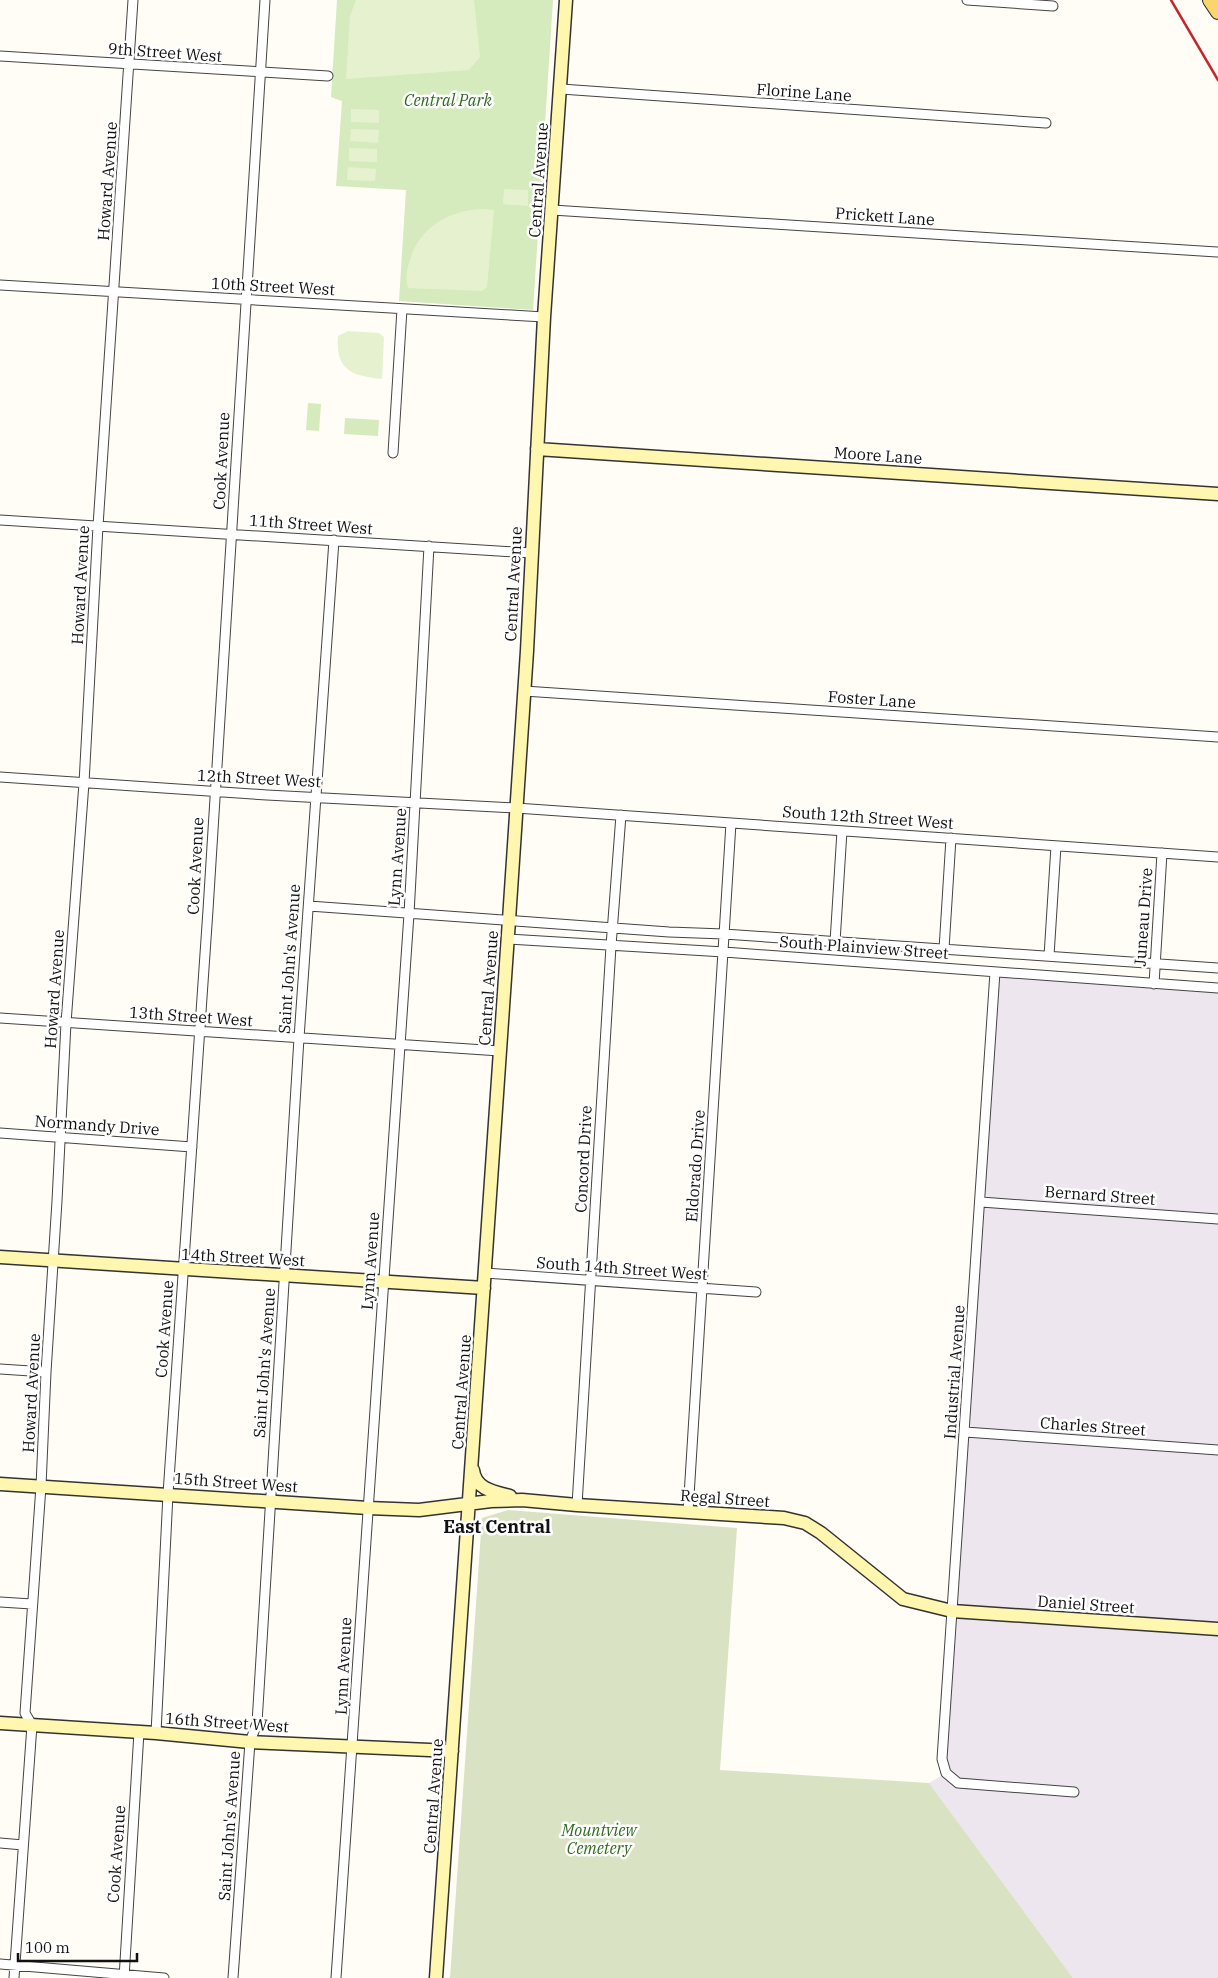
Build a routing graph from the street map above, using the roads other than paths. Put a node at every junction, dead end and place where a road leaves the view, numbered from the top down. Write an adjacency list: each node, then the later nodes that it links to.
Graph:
1 (133, 0): 11 (street, Howard Avenue)
2 (264, 0): 12 (street, Cook Avenue)
3 (566, 0): 14 (street, Central Avenue)
4 (967, 0): 8 (street)
5 (1210, 0): 9 (main road)
6 (1216, 0): 7 (main road)
7 (1218, 4)
8 (1053, 6)
9 (1218, 12)
10 (0, 56): 11 (street, 9th Street West)
11 (129, 65): 12 (street, 9th Street West); 19 (street, Howard Avenue)
12 (260, 73): 13 (street, 9th Street West); 20 (street, Cook Avenue)
13 (328, 76)
14 (561, 89): 15 (street, Florine Lane); 16 (street, Central Avenue)
15 (1046, 123)
16 (552, 210): 17 (street, Prickett Lane); 22 (street, Central Avenue)
17 (1217, 252)
18 (0, 285): 19 (street, 10th Street West)
19 (115, 292): 20 (street, 10th Street West); 27 (street, Howard Avenue)
20 (245, 299): 21 (street, 10th Street West); 28 (street, Cook Avenue)
21 (402, 309): 22 (street, 10th Street West); 24 (street)
22 (544, 317): 23 (street, Central Avenue)
23 (537, 448): 25 (street, Moore Lane); 31 (street, Central Avenue)
24 (393, 453)
25 (1218, 494)
26 (0, 520): 27 (street, 11th Street West)
27 (98, 526): 28 (street, 11th Street West); 35 (street, Howard Avenue)
28 (231, 534): 29 (street, 11th Street West); 36 (street, Cook Avenue)
29 (334, 540): 30 (street, 11th Street West); 37 (street, Saint John's Avenue)
30 (429, 546): 31 (street, 11th Street West); 38 (street, Lynn Avenue)
31 (531, 553): 32 (street, Central Avenue)
32 (524, 691): 33 (street, Foster Lane); 39 (street, Central Avenue)
33 (1218, 737)
34 (0, 777): 35 (street, 12th Street West)
35 (84, 783): 36 (street, 12th Street West); 64 (street, Howard Avenue)
36 (215, 791): 37 (street, 12th Street West); 65 (street, Cook Avenue)
37 (316, 797): 38 (street, 12th Street West); 47 (street, Saint John's Avenue)
38 (415, 802): 39 (street, 12th Street West); 48 (street, Lynn Avenue)
39 (516, 808): 40 (street, South 12th Street West); 49 (street, Central Avenue)
40 (621, 815): 41 (street, South 12th Street West); 50 (street, Concord Drive)
41 (731, 823): 42 (street, South 12th Street West); 51 (street, Eldorado Drive)
42 (842, 830): 43 (street, South 12th Street West); 53 (street)
43 (951, 838): 44 (street, South 12th Street West); 55 (street)
44 (1056, 846): 45 (street, South 12th Street West); 57 (street)
45 (1162, 853): 46 (street, South 12th Street West); 58 (street, Juneau Drive)
46 (1218, 857)
47 (308, 906): 48 (street, South Plainview Street); 66 (street, Saint John's Avenue)
48 (408, 914): 49 (street, South Plainview Street); 67 (street, Lynn Avenue)
49 (509, 920): 50 (street, South Plainview Street); 52 (street, Central Avenue)
50 (612, 927): 51 (street, South Plainview Street); 54 (street, Concord Drive)
51 (724, 934): 53 (street, South Plainview Street); 56 (street, Eldorado Drive)
52 (508, 938): 54 (street, South Plainview Street); 68 (street, Central Avenue)
53 (835, 942): 55 (street, South Plainview Street)
54 (611, 946): 56 (street, South Plainview Street); 79 (street, Concord Drive)
55 (944, 949): 57 (street, South Plainview Street)
56 (724, 952): 60 (street, South Plainview Street); 82 (street, Eldorado Drive)
57 (1049, 956): 58 (street, South Plainview Street)
58 (1155, 964): 59 (street, South Plainview Street); 61 (street, Juneau Drive)
59 (1218, 968)
60 (995, 972): 61 (street, South Plainview Street); 72 (street, Industrial Avenue)
61 (1154, 984): 62 (street, South Plainview Street)
62 (1218, 988)
63 (0, 1018): 64 (street, 13th Street West)
64 (66, 1023): 65 (street, 13th Street West); 70 (street, Howard Avenue)
65 (199, 1032): 66 (street, 13th Street West); 71 (street, Cook Avenue)
66 (299, 1038): 67 (street, 13th Street West); 78 (street, Saint John's Avenue)
67 (400, 1044): 68 (street, 13th Street West); 80 (street, Lynn Avenue)
68 (500, 1051): 77 (street, Central Avenue)
69 (0, 1133): 70 (street, Normandy Drive)
70 (59, 1137): 71 (street, Normandy Drive); 75 (street, Howard Avenue)
71 (192, 1147): 76 (street, Cook Avenue)
72 (980, 1202): 73 (street, Bernard Street); 86 (street, Industrial Avenue)
73 (1218, 1219)
74 (0, 1257): 75 (street, 14th Street West)
75 (53, 1260): 76 (street, 14th Street West); 85 (street, Howard Avenue)
76 (184, 1269): 78 (street, 14th Street West); 91 (street, Cook Avenue)
77 (485, 1273): 79 (street, South 14th Street West); 81 (street, Central Avenue)
78 (285, 1275): 80 (street, 14th Street West); 93 (street, Saint John's Avenue)
79 (591, 1281): 82 (street, South 14th Street West); 95 (street, Concord Drive)
80 (384, 1282): 81 (street, 14th Street West); 96 (street, Lynn Avenue)
81 (484, 1288): 88 (street, Central Avenue)
82 (702, 1290): 83 (street, South 14th Street West); 97 (street, Eldorado Drive)
83 (756, 1292)
84 (0, 1369): 85 (street)
85 (46, 1372): 90 (street, Howard Avenue)
86 (965, 1432): 87 (street, Charles Street); 100 (street, Industrial Avenue)
87 (1218, 1450)
88 (472, 1464): 92 (street); 94 (street, Central Avenue)
89 (0, 1484): 90 (street, 15th Street West)
90 (41, 1486): 91 (street, 15th Street West); 99 (street, Howard Avenue)
91 (168, 1494): 93 (street, 15th Street West); 105 (street, Cook Avenue)
92 (522, 1500): 94 (street, Regal Street); 95 (street, Regal Street)
93 (270, 1501): 96 (street, 15th Street West); 106 (street, Saint John's Avenue)
94 (469, 1504): 96 (street, 15th Street West); 108 (street, Central Avenue)
95 (578, 1505): 97 (street, Regal Street)
96 (368, 1508): 107 (street, Lynn Avenue)
97 (688, 1512): 100 (street, Regal Street)
98 (0, 1602): 99 (street)
99 (32, 1604): 103 (street, Howard Avenue)
100 (952, 1611): 101 (street, Daniel Street); 109 (street, Industrial Avenue)
101 (1218, 1629)
102 (0, 1723): 103 (street, 16th Street West)
103 (32, 1725): 104 (street, 16th Street West); 111 (street, Howard Avenue)
104 (139, 1732): 105 (street, 16th Street West); 114 (street, Cook Avenue)
105 (156, 1733): 106 (street, 16th Street West)
106 (250, 1742): 107 (street, 16th Street West); 117 (street, Saint John's Avenue)
107 (353, 1745): 108 (street, 16th Street West); 118 (street, Lynn Avenue)
108 (452, 1751): 119 (street, Central Avenue)
109 (1074, 1792)
110 (0, 1843): 111 (street)
111 (23, 1845): 113 (street, Howard Avenue)
112 (0, 1964): 113 (street)
113 (15, 1965): 114 (street); 115 (street, Howard Avenue)
114 (124, 1976): 116 (street)
115 (14, 1978)
116 (164, 1978)
117 (233, 1978)
118 (336, 1978)
119 (436, 1978)

